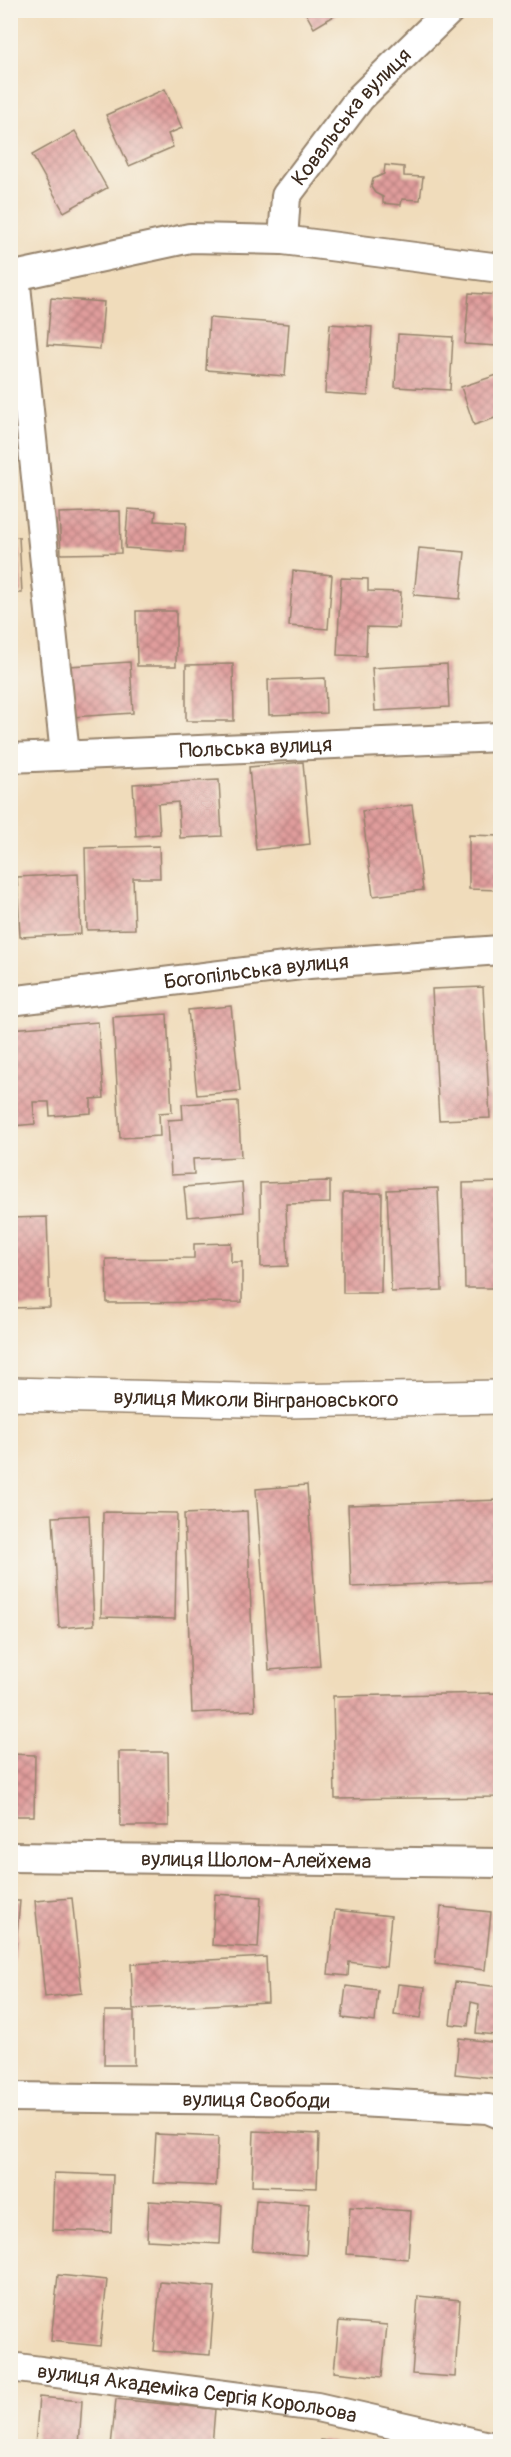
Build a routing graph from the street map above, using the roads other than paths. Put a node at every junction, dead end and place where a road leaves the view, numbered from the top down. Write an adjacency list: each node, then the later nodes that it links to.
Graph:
1 (450, 10): 2 (street, Ковальська вулиця)
2 (283, 240): 3 (street); 4 (street)
3 (501, 268)
4 (13, 276): 6 (street)
5 (501, 737): 6 (street, Польська вулиця)
6 (65, 755): 7 (street, Польська вулиця)
7 (10, 758)
8 (501, 950): 9 (street, Богопільська вулиця)
9 (10, 1000)
10 (10, 1394): 11 (main road, вулиця Миколи Вінграновського)
11 (501, 1397)
12 (10, 1857): 13 (street, вулиця Шолом-Алейхема)
13 (501, 1863)
14 (10, 2097): 15 (street, вулиця Свободи)
15 (501, 2114)
16 (10, 2367): 17 (street, вулиця Академіка Сергія Корольова)
17 (489, 2446)

